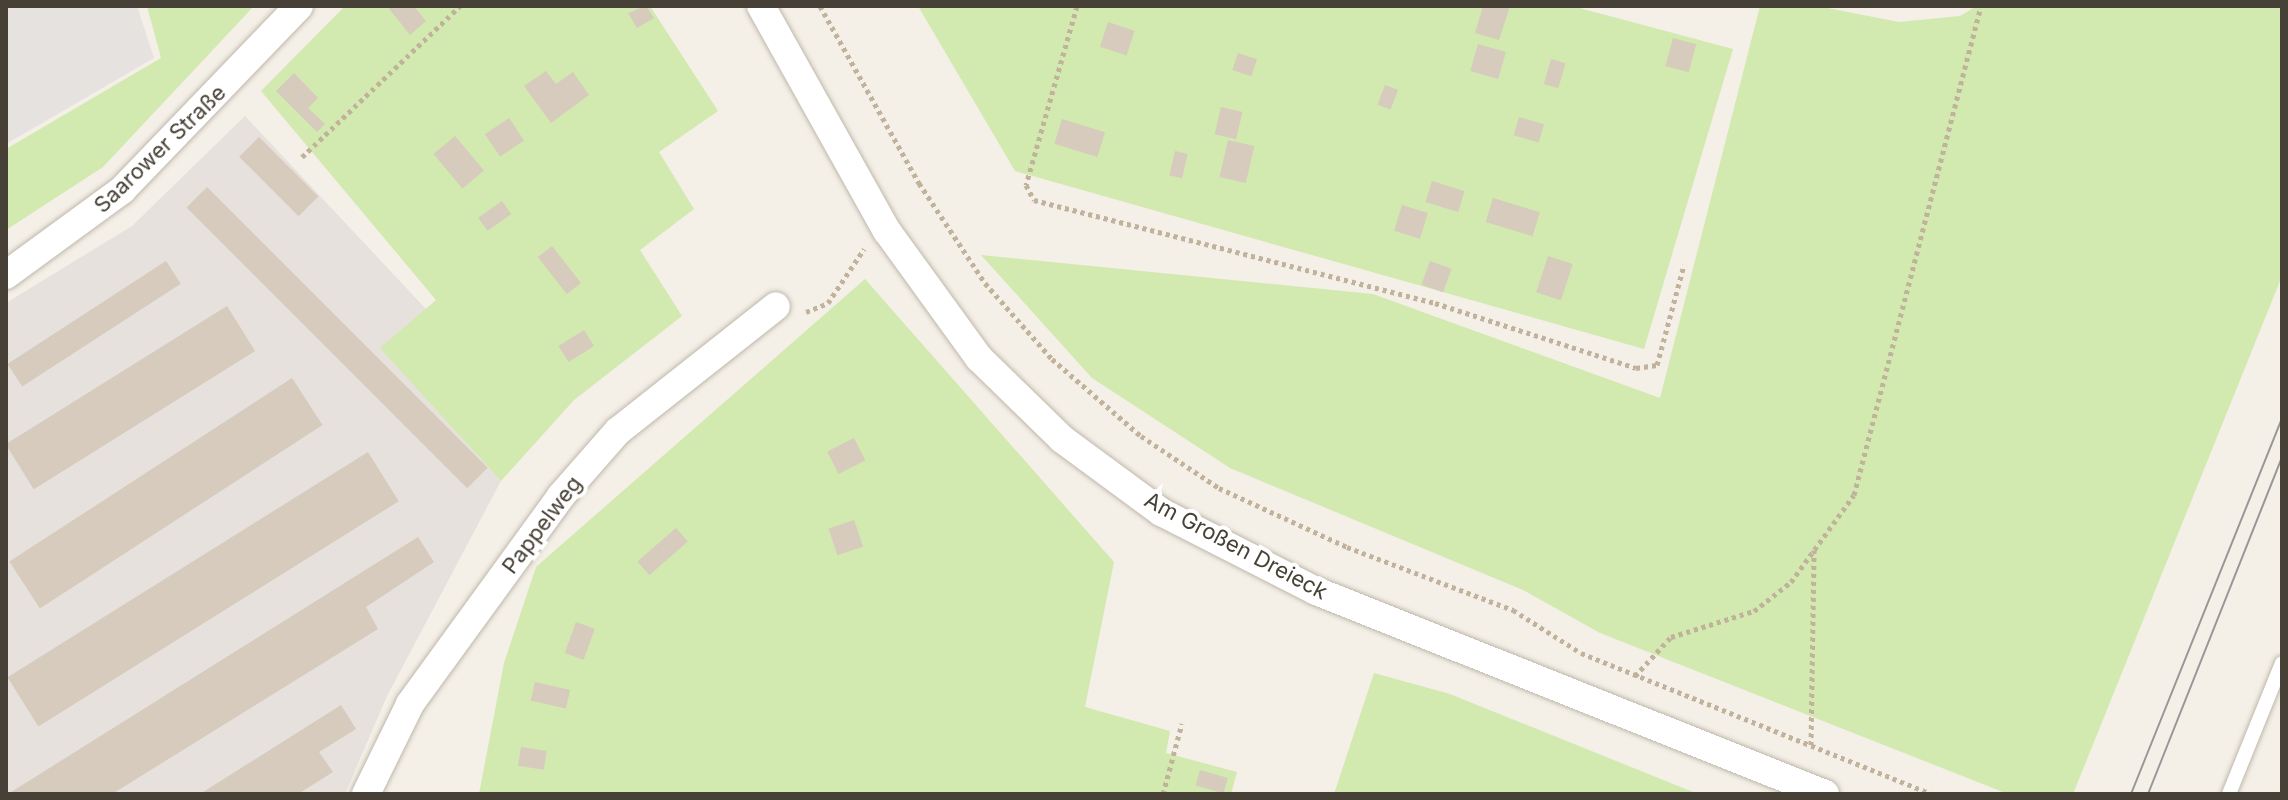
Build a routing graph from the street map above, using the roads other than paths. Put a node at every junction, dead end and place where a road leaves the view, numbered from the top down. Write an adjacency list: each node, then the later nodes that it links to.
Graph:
1 (299, 6): 3 (street, Saarower Straße)
2 (761, 6): 7 (street, Am Großen Dreieck)
3 (6, 275)
4 (776, 306): 6 (street, Pappelweg)
5 (2282, 663): 8 (lane)
6 (366, 794)
7 (1825, 794)
8 (2229, 794)

